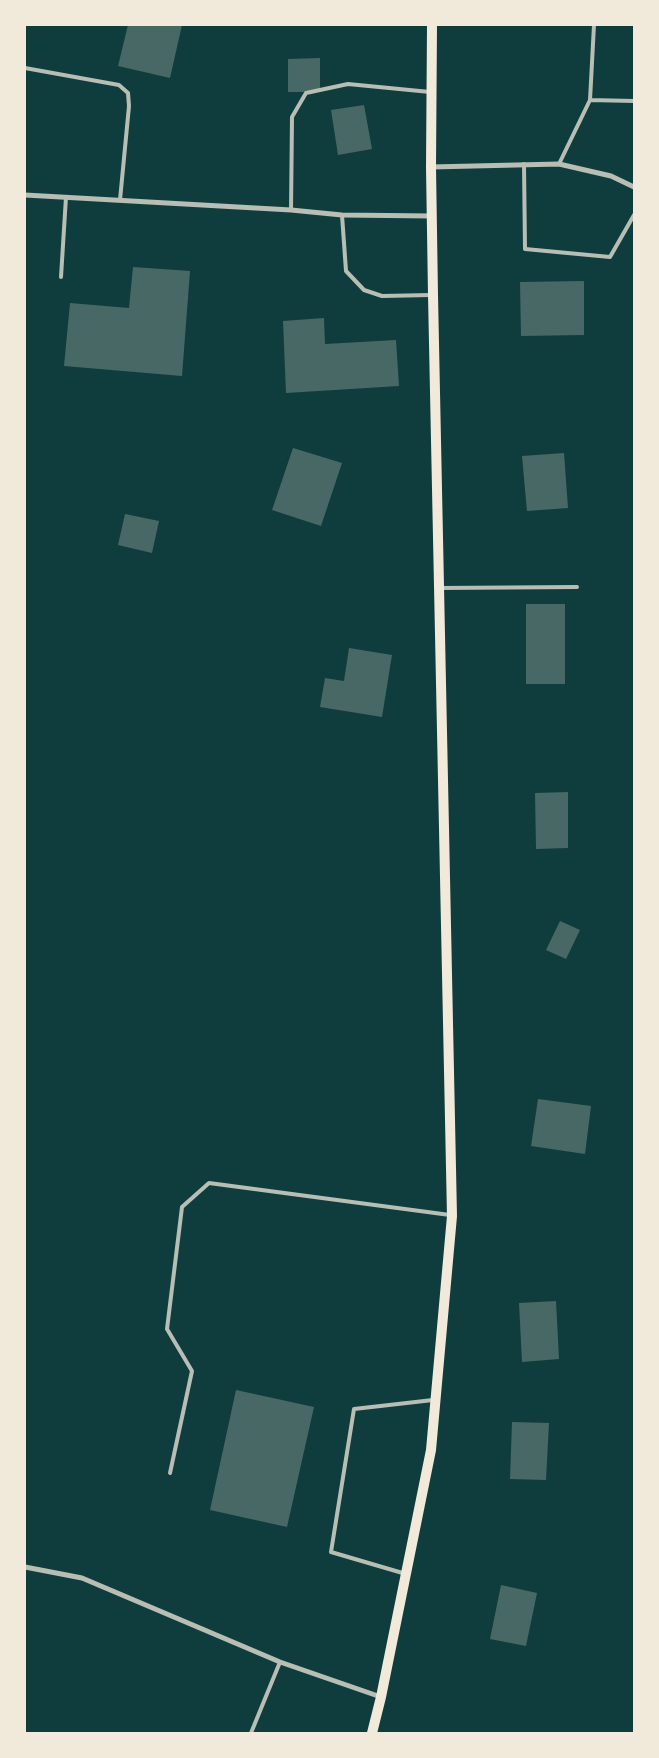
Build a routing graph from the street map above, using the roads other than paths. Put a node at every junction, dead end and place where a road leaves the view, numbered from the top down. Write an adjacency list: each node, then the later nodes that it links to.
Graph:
1 (432, 25): 4 (main road)
2 (594, 25): 5 (lane)
3 (25, 68): 13 (lane)
4 (432, 92): 9 (main road); 14 (lane)
5 (590, 100): 6 (lane); 8 (lane)
6 (634, 101)
7 (524, 164): 8 (street); 9 (street); 16 (lane)
8 (559, 164): 10 (street)
9 (432, 167): 17 (main road)
10 (634, 187)
11 (25, 195): 12 (street)
12 (66, 197): 13 (street); 18 (lane)
13 (120, 200): 14 (street)
14 (291, 210): 15 (street)
15 (342, 215): 17 (street); 19 (lane)
16 (634, 215)
17 (432, 216): 19 (main road)
18 (61, 277)
19 (433, 295): 21 (main road)
20 (577, 587): 21 (lane)
21 (440, 588): 22 (main road)
22 (452, 1216): 23 (main road); 24 (lane)
23 (435, 1400): 26 (main road); 26 (lane)
24 (170, 1473)
25 (25, 1567): 27 (street)
26 (406, 1574): 28 (main road)
27 (280, 1662): 28 (street); 29 (lane)
28 (381, 1697): 30 (main road)
29 (251, 1733)
30 (372, 1733)

